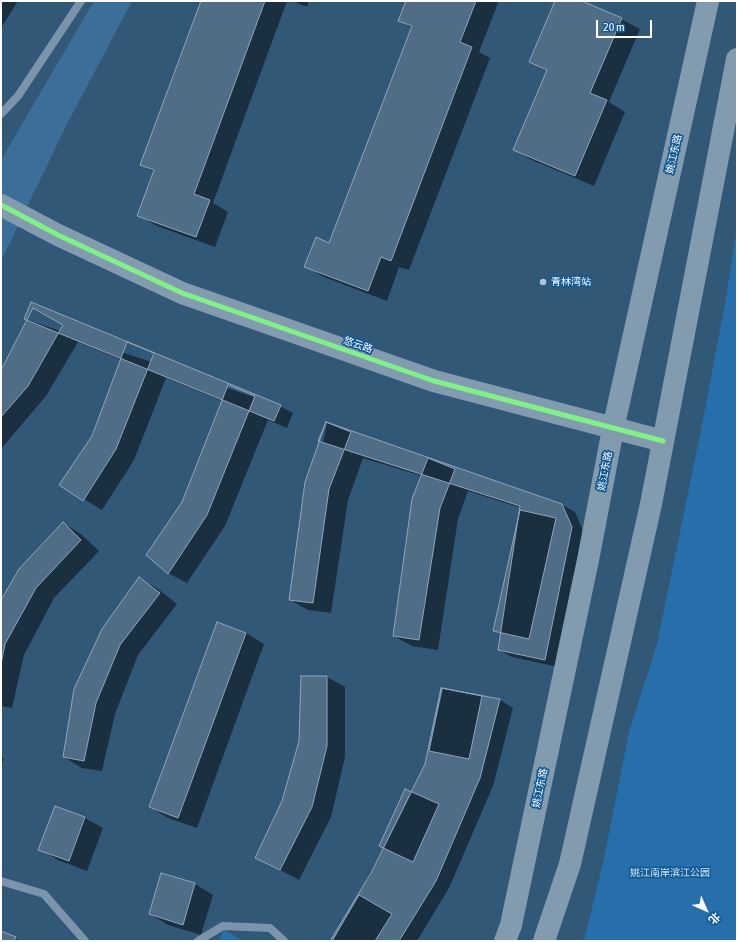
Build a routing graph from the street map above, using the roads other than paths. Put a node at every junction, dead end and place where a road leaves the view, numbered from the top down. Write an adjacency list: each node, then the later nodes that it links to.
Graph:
1 (81, 1): 4 (lane)
2 (708, 1): 6 (main road, 姚江东路)
3 (737, 59): 7 (main road)
4 (1, 114)
5 (1, 205): 6 (main road, 悠云路)
6 (613, 429): 7 (main road, 悠云路); 12 (main road, 姚江东路)
7 (663, 441): 13 (main road)
8 (1, 881): 9 (lane)
9 (85, 941)
10 (198, 941): 11 (lane)
11 (284, 941)
12 (505, 941)
13 (544, 941)

